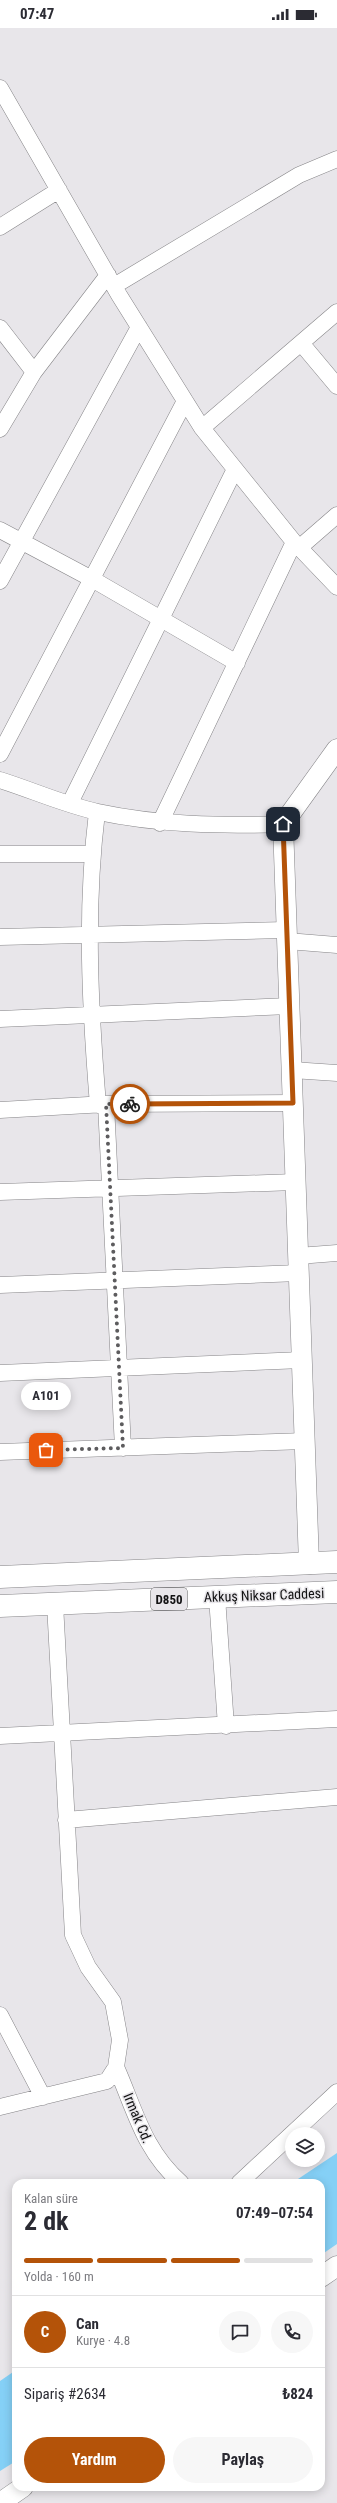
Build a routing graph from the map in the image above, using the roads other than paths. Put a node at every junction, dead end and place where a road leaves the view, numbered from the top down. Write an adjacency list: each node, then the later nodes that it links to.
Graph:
1 (0, 88): 3 (street)
2 (337, 160): 5 (street)
3 (59, 190): 4 (street); 5 (street)
4 (0, 227)
5 (111, 280): 7 (street); 10 (street)
6 (337, 312): 9 (street)
7 (139, 327): 12 (street); 18 (street)
8 (0, 328): 10 (street)
9 (301, 343): 11 (street); 14 (street)
10 (34, 372): 13 (street)
11 (337, 386)
12 (186, 402): 14 (street); 20 (street)
13 (0, 428)
14 (202, 428): 15 (street)
15 (235, 469): 19 (street); 23 (street)
16 (337, 515): 19 (street)
17 (0, 530): 18 (street)
18 (21, 543): 20 (street); 21 (street)
19 (297, 545): 22 (street); 24 (street)
20 (92, 579): 23 (street); 26 (street)
21 (0, 581)
22 (337, 587)
23 (161, 619): 24 (street); 28 (street)
24 (237, 663): 30 (street)
25 (337, 749): 31 (street)
26 (0, 754)
27 (0, 780): 28 (street)
28 (70, 803): 29 (street)
29 (97, 812): 30 (street); 33 (street)
30 (160, 823): 31 (street)
31 (283, 824): 35 (street)
32 (0, 854): 33 (street)
33 (92, 854): 34 (street)
34 (88, 935): 35 (street); 36 (street); 39 (street)
35 (287, 936): 37 (street); 38 (street)
36 (0, 937)
37 (337, 945)
38 (289, 1006): 39 (street); 41 (street)
39 (91, 1016): 40 (street); 44 (street)
40 (0, 1019)
41 (292, 1070): 42 (street); 43 (street)
42 (337, 1073)
43 (293, 1103): 44 (street); 46 (street)
44 (102, 1105): 45 (street); 47 (street)
45 (0, 1110)
46 (295, 1182): 47 (street); 50 (street)
47 (112, 1188): 48 (street); 51 (street)
48 (0, 1192)
49 (337, 1253): 50 (street)
50 (298, 1265): 51 (street); 53 (street)
51 (116, 1280): 52 (street); 54 (street)
52 (0, 1285)
53 (302, 1360): 54 (street); 56 (street)
54 (119, 1367): 55 (street); 57 (street)
55 (0, 1373)
56 (304, 1441): 57 (street); 60 (street)
57 (123, 1448): 58 (street)
58 (0, 1452)
59 (337, 1562): 60 (main road, Akkuş Niksar Caddesi / D850)
60 (309, 1564): 61 (main road, Akkuş Niksar Caddesi / D850)
61 (0, 1576)
62 (337, 1592): 63 (main road, Akkuş Niksar Caddesi / D850)
63 (217, 1597): 64 (main road, Akkuş Niksar Caddesi / D850); 67 (street)
64 (55, 1604): 65 (main road, Akkuş Niksar Caddesi / D850); 68 (street)
65 (0, 1606)
66 (337, 1719): 67 (street)
67 (226, 1726): 68 (street)
68 (61, 1734): 69 (street); 71 (street)
69 (0, 1736)
70 (337, 1797): 71 (street)
71 (66, 1820): 73 (street)
72 (0, 2015): 75 (street)
73 (116, 2067): 75 (street); 77 (street, Irmak Cd.)
74 (337, 2092): 78 (street)
75 (43, 2097): 76 (street)
76 (0, 2107)
77 (176, 2179)
78 (243, 2179)
79 (337, 2266): 80 (street)
80 (325, 2274)
81 (17, 2491): 82 (street)
82 (0, 2503)

